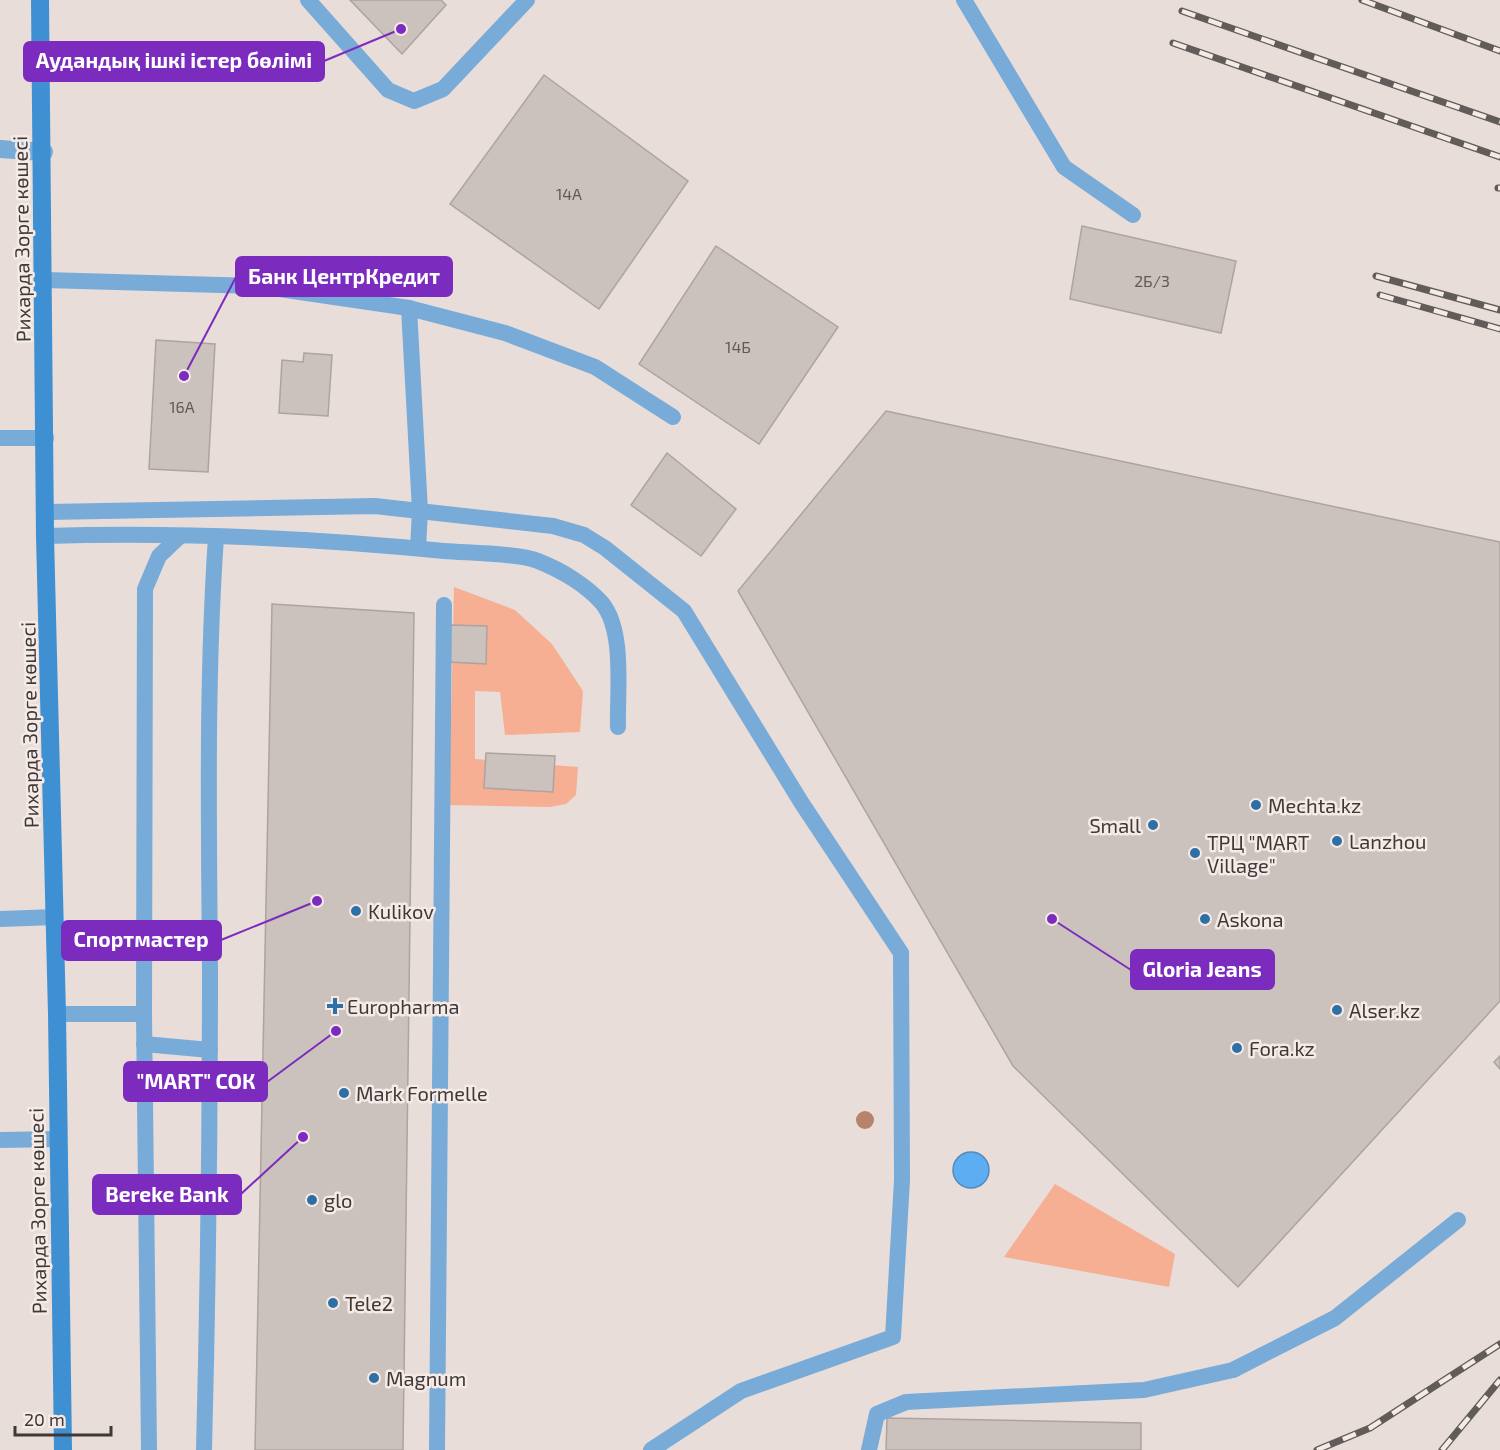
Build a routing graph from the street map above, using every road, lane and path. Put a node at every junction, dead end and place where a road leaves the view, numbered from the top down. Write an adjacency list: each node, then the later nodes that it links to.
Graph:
1 (40, 0): 6 (main road, Рихарда Зорге көшесі)
2 (308, 0): 3 (lane)
3 (527, 0)
4 (964, 0): 7 (lane)
5 (0, 148): 6 (street)
6 (44, 153): 8 (main road, Рихарда Зорге көшесі)
7 (1133, 215)
8 (45, 280): 9 (lane); 12 (main road, Рихарда Зорге көшесі)
9 (409, 308): 10 (lane); 13 (lane)
10 (673, 417)
11 (0, 438): 12 (lane)
12 (46, 438): 14 (main road, Рихарда Зорге көшесі)
13 (420, 511): 14 (lane); 18 (lane); 34 (lane)
14 (47, 512): 15 (main road, Рихарда Зорге көшесі)
15 (45, 536): 16 (lane); 21 (main road, Рихарда Зорге көшесі)
16 (179, 537): 17 (lane); 24 (lane)
17 (216, 537): 18 (lane); 26 (lane)
18 (418, 548): 20 (lane)
19 (444, 605): 33 (lane)
20 (618, 727)
21 (55, 917): 22 (lane); 23 (main road, Рихарда Зорге көшесі)
22 (0, 919)
23 (57, 1014): 24 (lane); 27 (main road, Рихарда Зорге көшесі)
24 (144, 1014): 25 (lane)
25 (144, 1044): 26 (lane); 31 (lane)
26 (210, 1050): 32 (lane)
27 (58, 1139): 28 (lane); 30 (main road, Рихарда Зорге көшесі)
28 (0, 1140)
29 (1458, 1220): 35 (lane)
30 (63, 1450)
31 (149, 1450)
32 (204, 1450)
33 (437, 1450)
34 (651, 1450)
35 (869, 1450)

